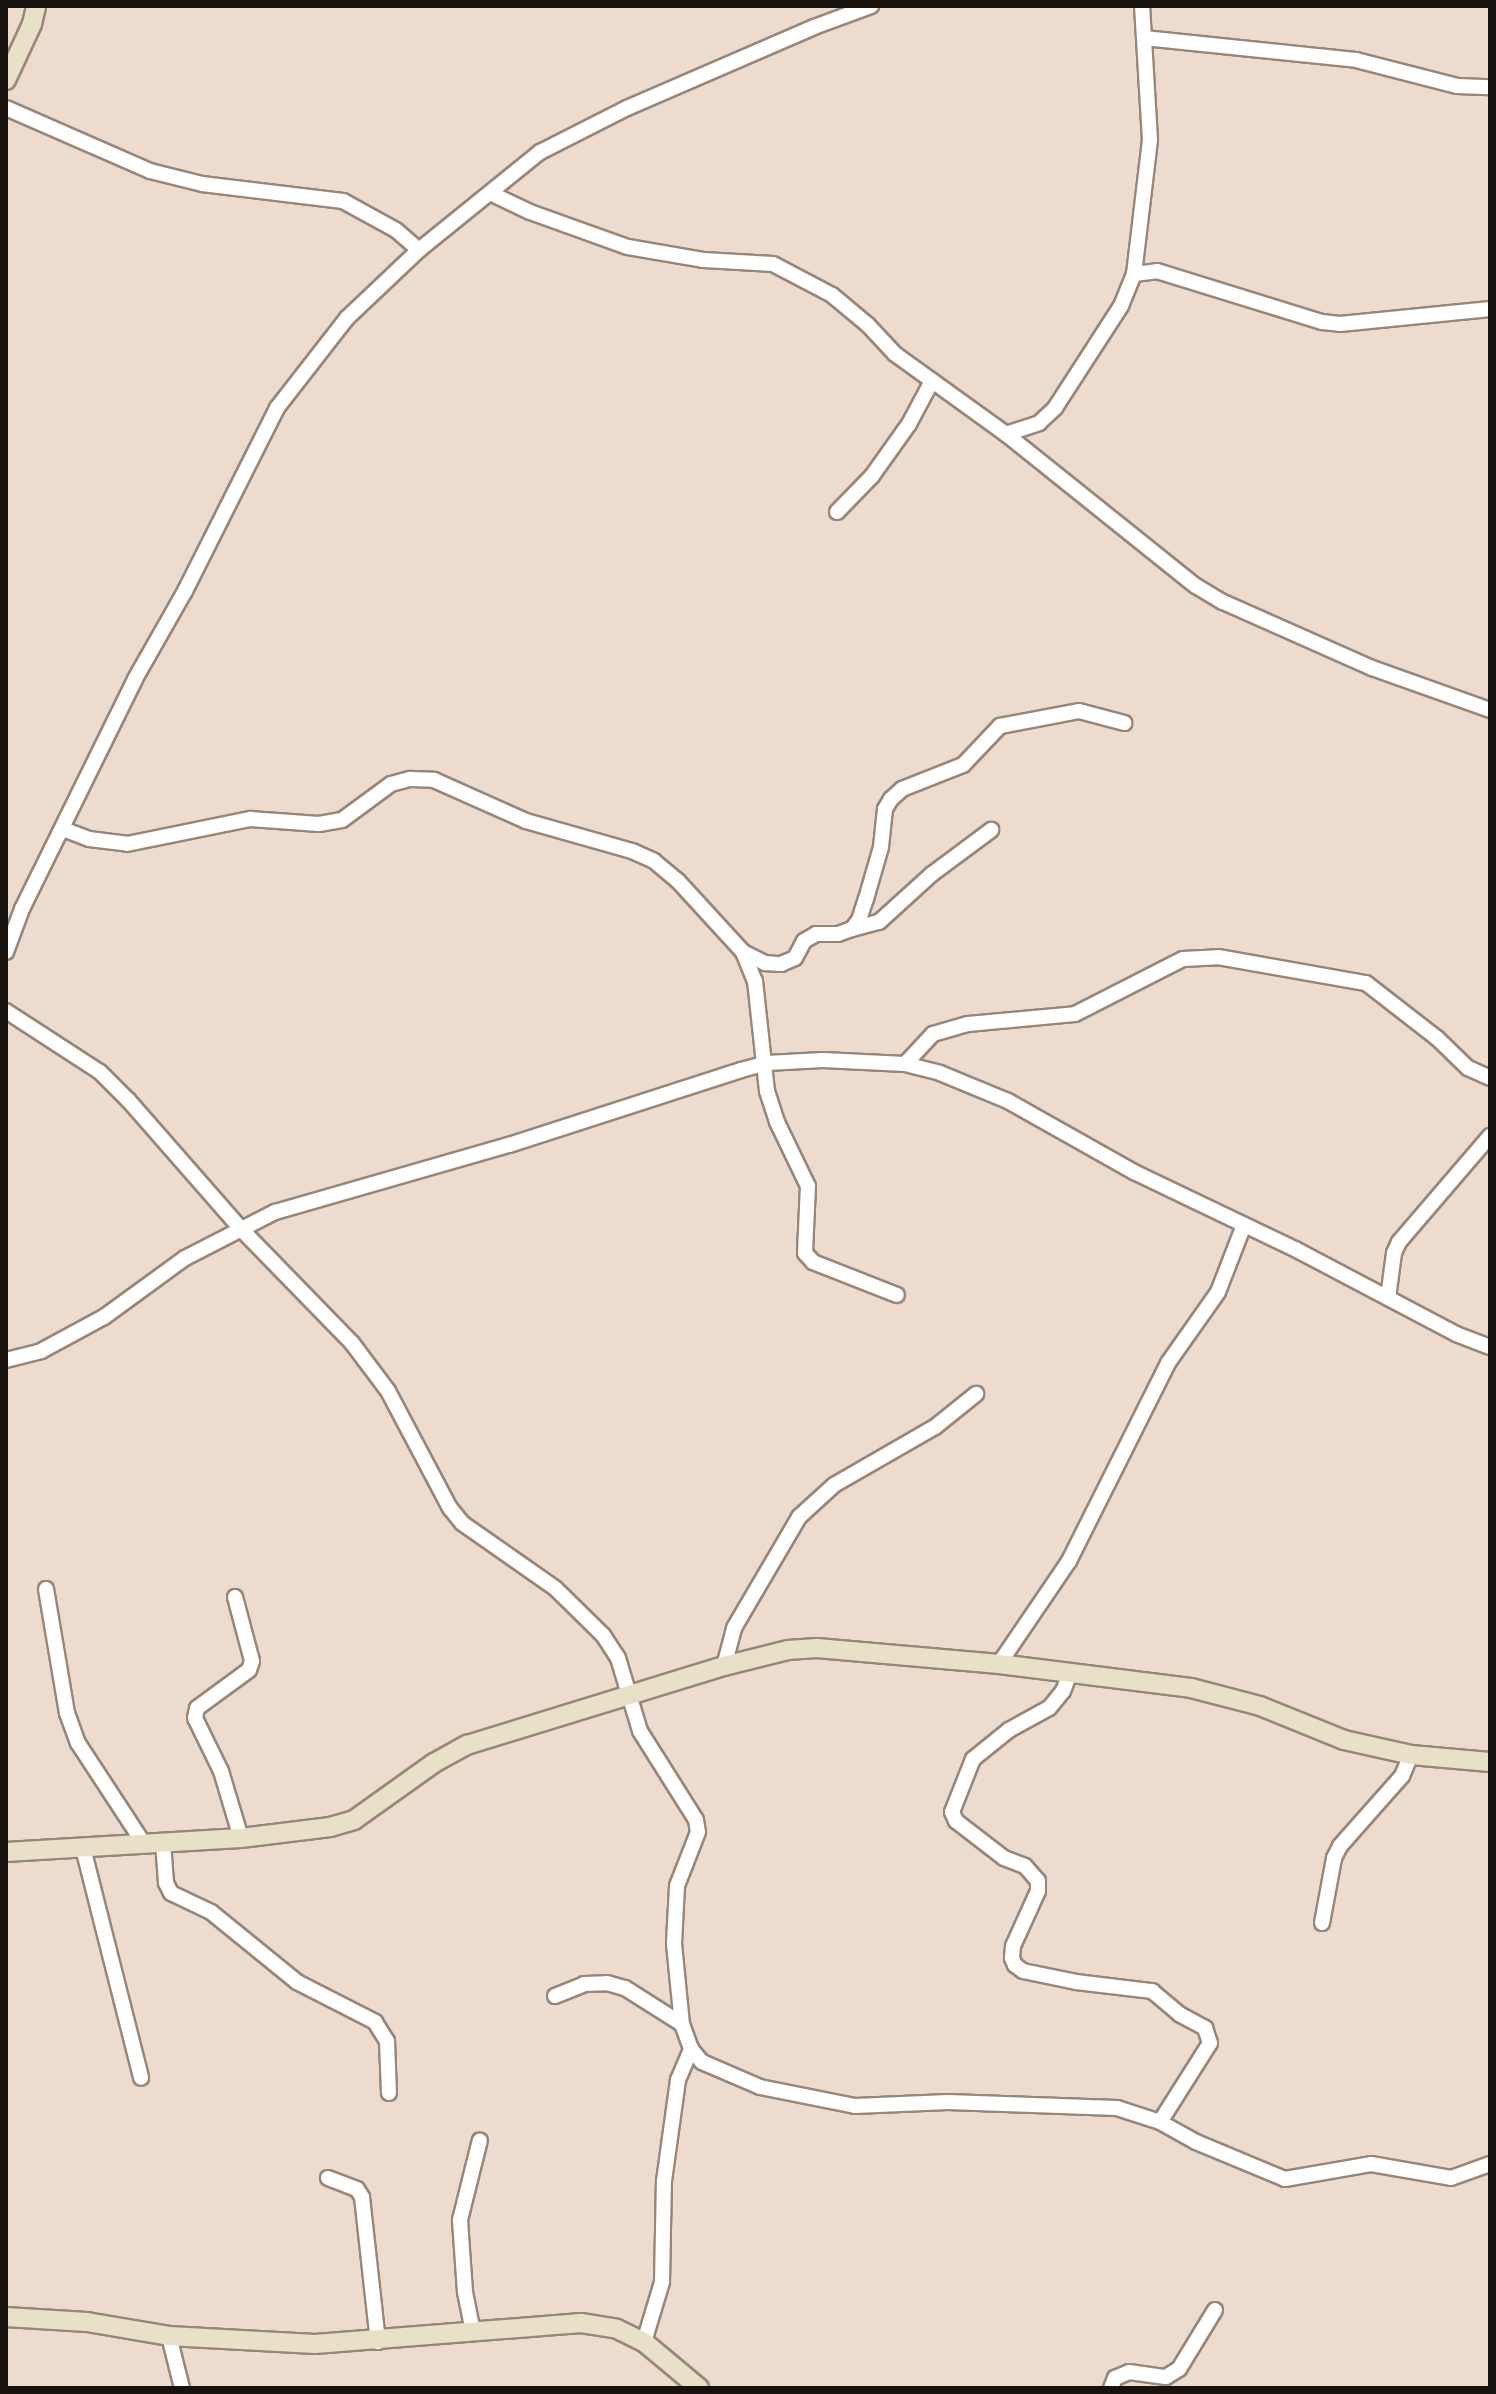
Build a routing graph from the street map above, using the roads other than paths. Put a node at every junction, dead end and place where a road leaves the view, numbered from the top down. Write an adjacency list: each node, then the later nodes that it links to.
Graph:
1 (36, 6): 5 (main road)
2 (871, 6): 8 (street)
3 (1142, 6): 4 (street)
4 (1144, 38): 6 (street); 10 (street)
5 (6, 80)
6 (1490, 87)
7 (6, 108): 9 (street)
8 (490, 193): 9 (street); 14 (street)
9 (419, 250): 19 (street)
10 (1139, 251): 11 (street); 12 (street)
11 (1157, 271): 12 (street); 13 (street)
12 (1134, 274): 15 (street)
13 (1490, 309)
14 (932, 381): 15 (street); 16 (street)
15 (1006, 434): 17 (street)
16 (837, 512)
17 (1490, 710)
18 (1124, 723): 21 (street)
19 (63, 829): 22 (street); 23 (street)
20 (991, 830): 21 (street)
21 (852, 929): 23 (street)
22 (6, 952)
23 (743, 952): 25 (street)
24 (6, 1011): 30 (street)
25 (767, 1063): 26 (street); 30 (street); 31 (street)
26 (905, 1064): 27 (street); 29 (street)
27 (1490, 1078)
28 (1490, 1136): 32 (street)
29 (1244, 1225): 32 (street); 38 (street)
30 (241, 1229): 34 (street); 41 (street)
31 (897, 1295)
32 (1388, 1298): 33 (street)
33 (1490, 1347)
34 (6, 1360)
35 (976, 1394): 39 (street)
36 (46, 1589): 45 (street)
37 (235, 1597): 44 (street)
38 (999, 1664): 39 (main road); 40 (main road)
39 (724, 1666): 41 (main road)
40 (1070, 1673): 42 (main road); 54 (street)
41 (631, 1693): 44 (main road); 50 (street)
42 (1411, 1755): 43 (main road); 48 (street)
43 (1490, 1762)
44 (241, 1838): 45 (main road)
45 (154, 1843): 46 (main road); 53 (street)
46 (83, 1848): 47 (main road); 52 (street)
47 (6, 1852)
48 (1322, 1923)
49 (555, 1996): 50 (street)
50 (682, 2024): 51 (street)
51 (691, 2049): 54 (street); 63 (street)
52 (141, 2078)
53 (389, 2093)
54 (1160, 2122): 56 (street)
55 (480, 2140): 60 (street)
56 (1490, 2164)
57 (328, 2178): 62 (street)
58 (1215, 2310): 66 (street)
59 (6, 2317): 61 (main road)
60 (473, 2332): 62 (main road); 63 (main road)
61 (169, 2336): 62 (main road); 64 (street)
62 (378, 2342)
63 (644, 2342): 65 (main road)
64 (182, 2388)
65 (699, 2388)
66 (1111, 2388)

